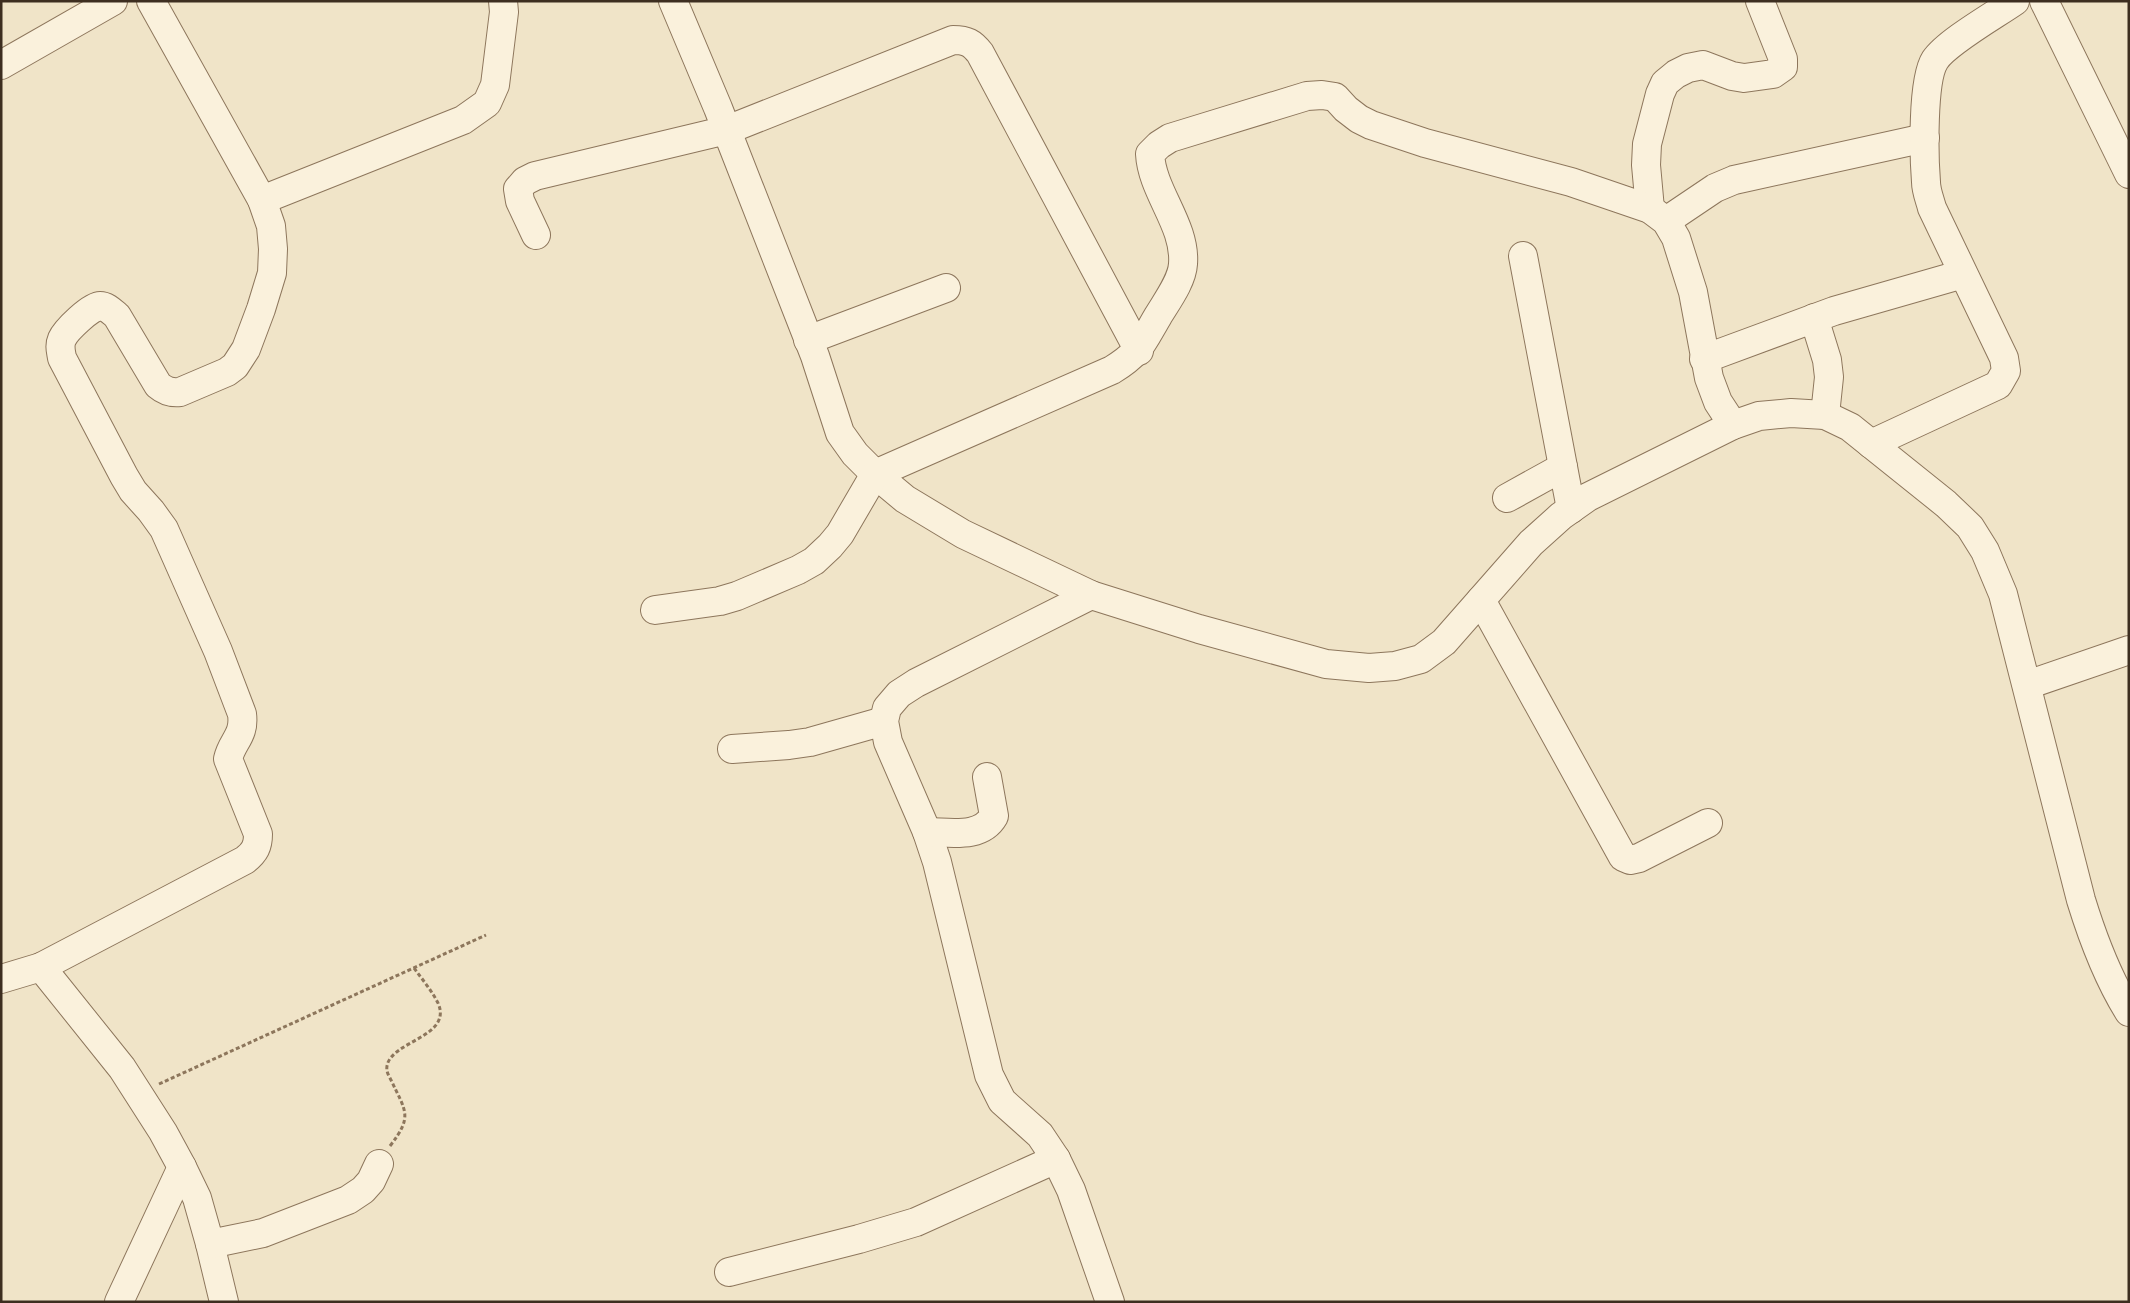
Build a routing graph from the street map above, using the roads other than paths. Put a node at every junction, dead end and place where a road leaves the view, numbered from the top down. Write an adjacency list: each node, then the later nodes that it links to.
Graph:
1 (113, 1): 8 (street)
2 (151, 1): 12 (street)
3 (503, 1): 12 (street)
4 (673, 1): 9 (street)
5 (1760, 1): 13 (street)
6 (2015, 1): 10 (street)
7 (2044, 1): 11 (street)
8 (1, 65)
9 (727, 130): 14 (street); 19 (street); 20 (street)
10 (1926, 138): 13 (street); 16 (street)
11 (2129, 174)
12 (262, 200): 39 (street)
13 (1658, 215): 20 (street); 21 (street)
14 (536, 235)
15 (1523, 256): 25 (street)
16 (1963, 274): 18 (street); 24 (street)
17 (946, 288): 19 (street)
18 (1814, 318): 21 (street); 22 (street)
19 (808, 340): 26 (street)
20 (1139, 351): 26 (street)
21 (1704, 358): 23 (street)
22 (1825, 415): 23 (street); 24 (street)
23 (1733, 426): 28 (street)
24 (1871, 444): 33 (street)
25 (1563, 467): 27 (street); 28 (street)
26 (875, 474): 29 (street); 31 (street)
27 (1507, 498)
28 (1571, 509): 30 (street)
29 (1091, 595): 30 (street); 34 (street)
30 (1481, 600): 37 (street)
31 (655, 610)
32 (2129, 650): 33 (street)
33 (2027, 685): 41 (street)
34 (884, 721): 35 (street); 38 (street)
35 (732, 749)
36 (987, 777): 38 (street)
37 (1708, 823)
38 (927, 832): 42 (street)
39 (41, 967): 40 (street); 44 (street)
40 (1, 979)
41 (2129, 1012)
42 (1056, 1159): 46 (street); 49 (street)
43 (378, 1164): 45 (street)
44 (182, 1167): 45 (street); 47 (street)
45 (210, 1244): 48 (street)
46 (729, 1272)
47 (119, 1302)
48 (224, 1302)
49 (1110, 1302)

